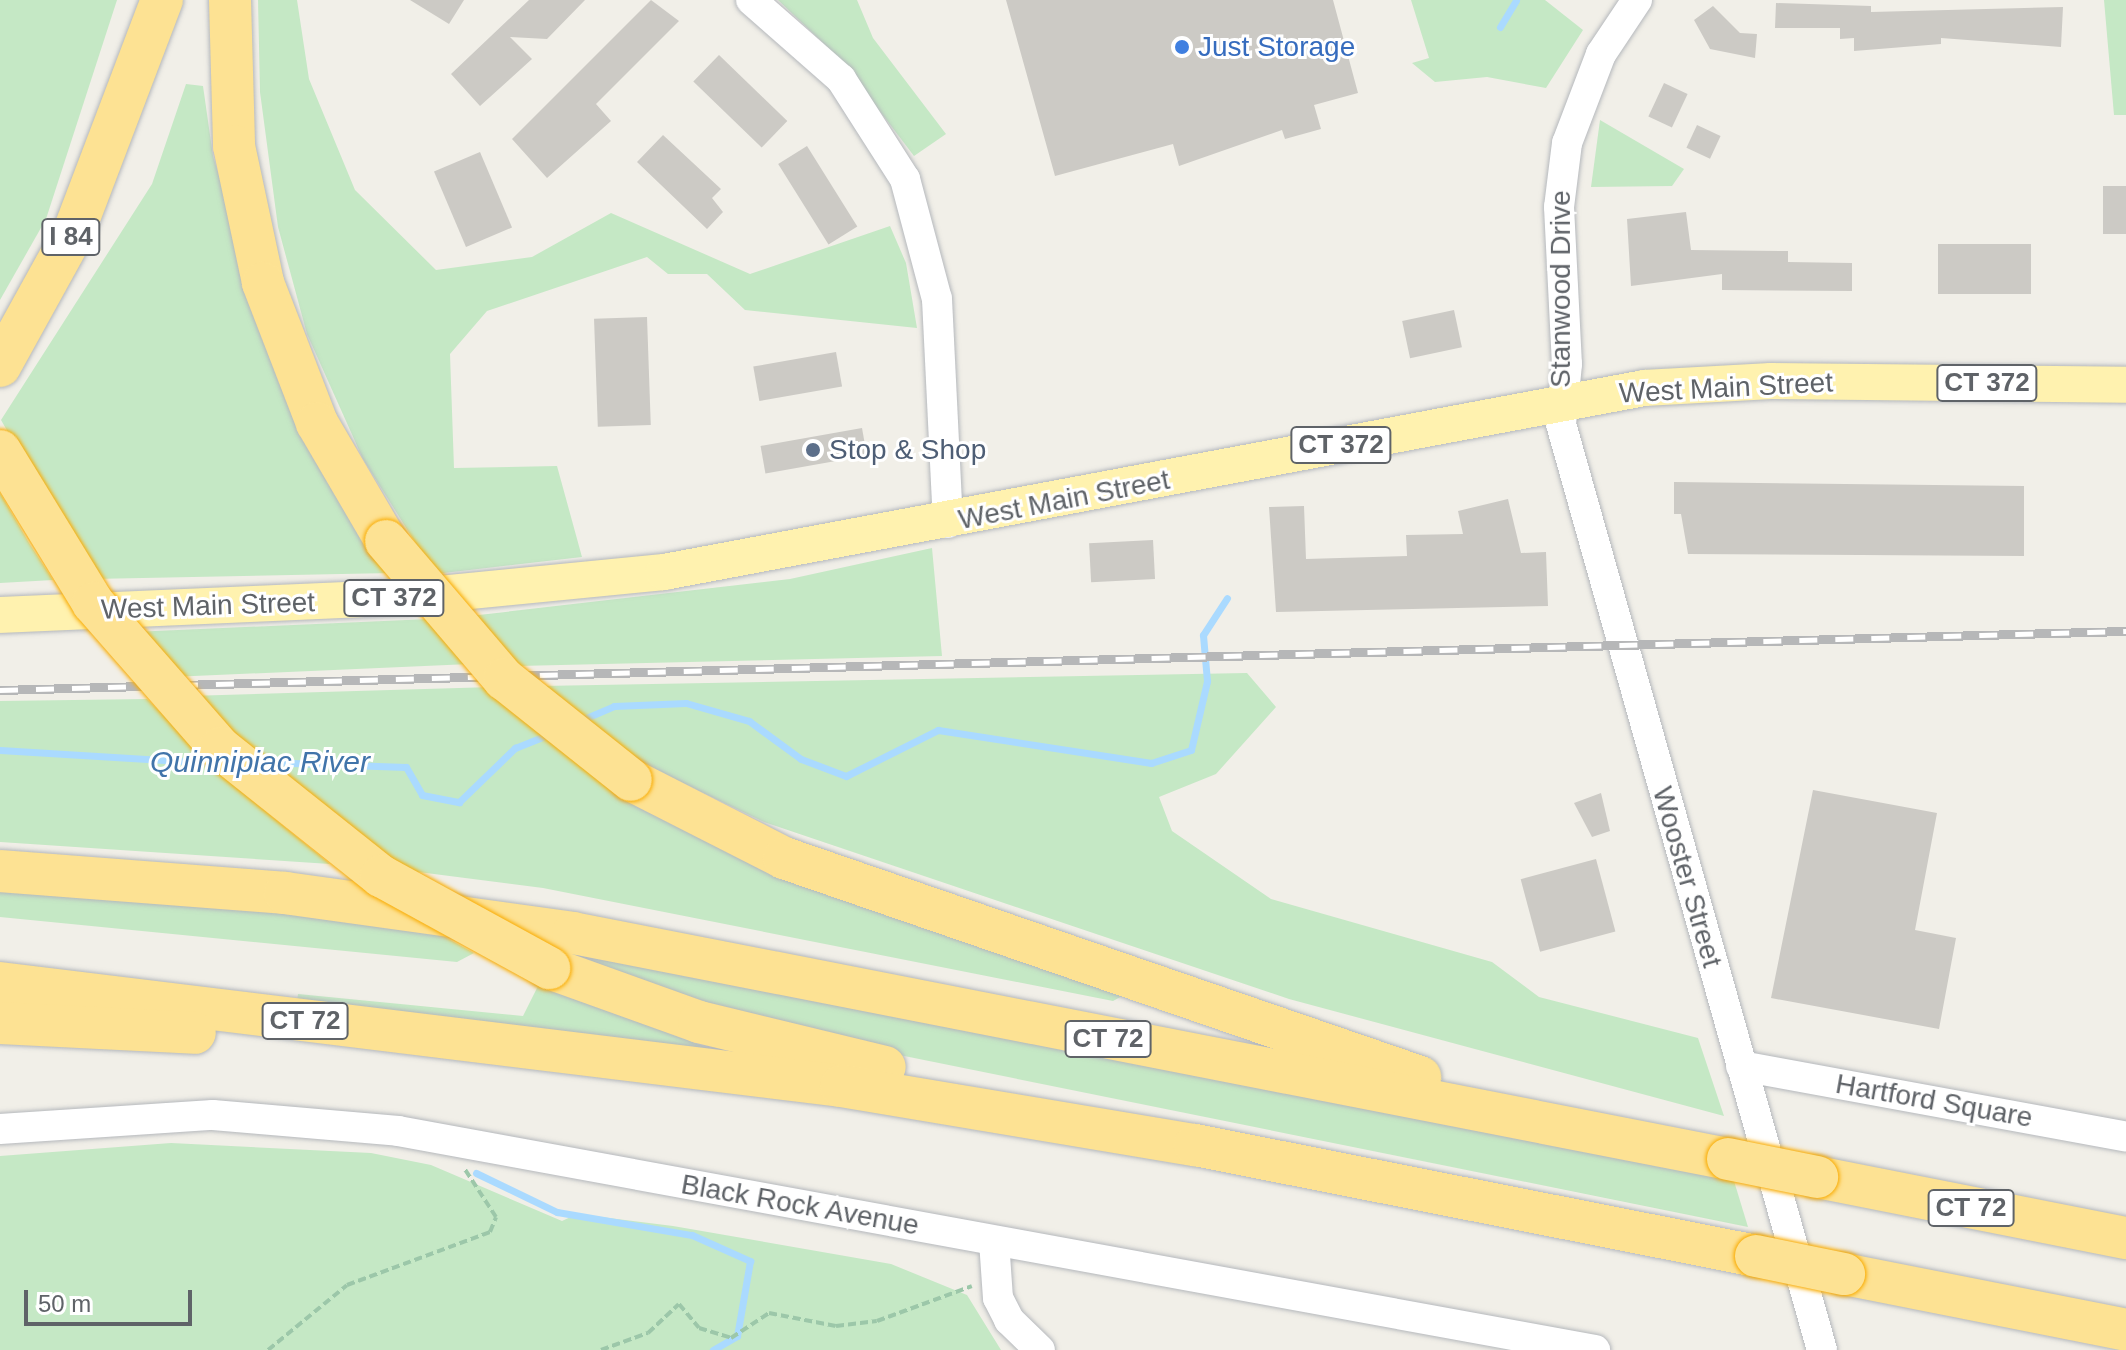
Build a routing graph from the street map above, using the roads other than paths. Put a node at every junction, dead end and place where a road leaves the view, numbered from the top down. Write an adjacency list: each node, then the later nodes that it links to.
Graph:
1 (162, 0): 5 (highway, I 84)
2 (230, 0): 18 (highway, bridge)
3 (751, 0): 9 (street)
4 (1637, 0): 7 (street, Stanwood Drive)
5 (0, 366)
6 (2126, 385): 7 (main road, West Main Street / CT 372)
7 (1560, 403): 9 (main road, West Main Street / CT 372); 15 (street, Wooster Street)
8 (0, 451): 19 (highway, bridge)
9 (948, 523): 10 (main road, West Main Street / CT 372)
10 (0, 615)
11 (0, 871): 18 (highway, CT 72)
12 (0, 983): 14 (highway, CT 72)
13 (0, 1023): 14 (highway)
14 (610, 1058): 19 (highway, CT 72)
15 (1741, 1066): 17 (street, Hartford Square); 25 (street, Wooster Street)
16 (0, 1129): 21 (street, Black Rock Avenue)
17 (2126, 1137)
18 (1620, 1138): 20 (highway, CT 72, bridge)
19 (1409, 1187): 22 (highway, CT 72, bridge)
20 (2126, 1238)
21 (994, 1241): 23 (street); 24 (street, Black Rock Avenue)
22 (2126, 1330)
23 (1040, 1350)
24 (1595, 1350)
25 (1822, 1350)

